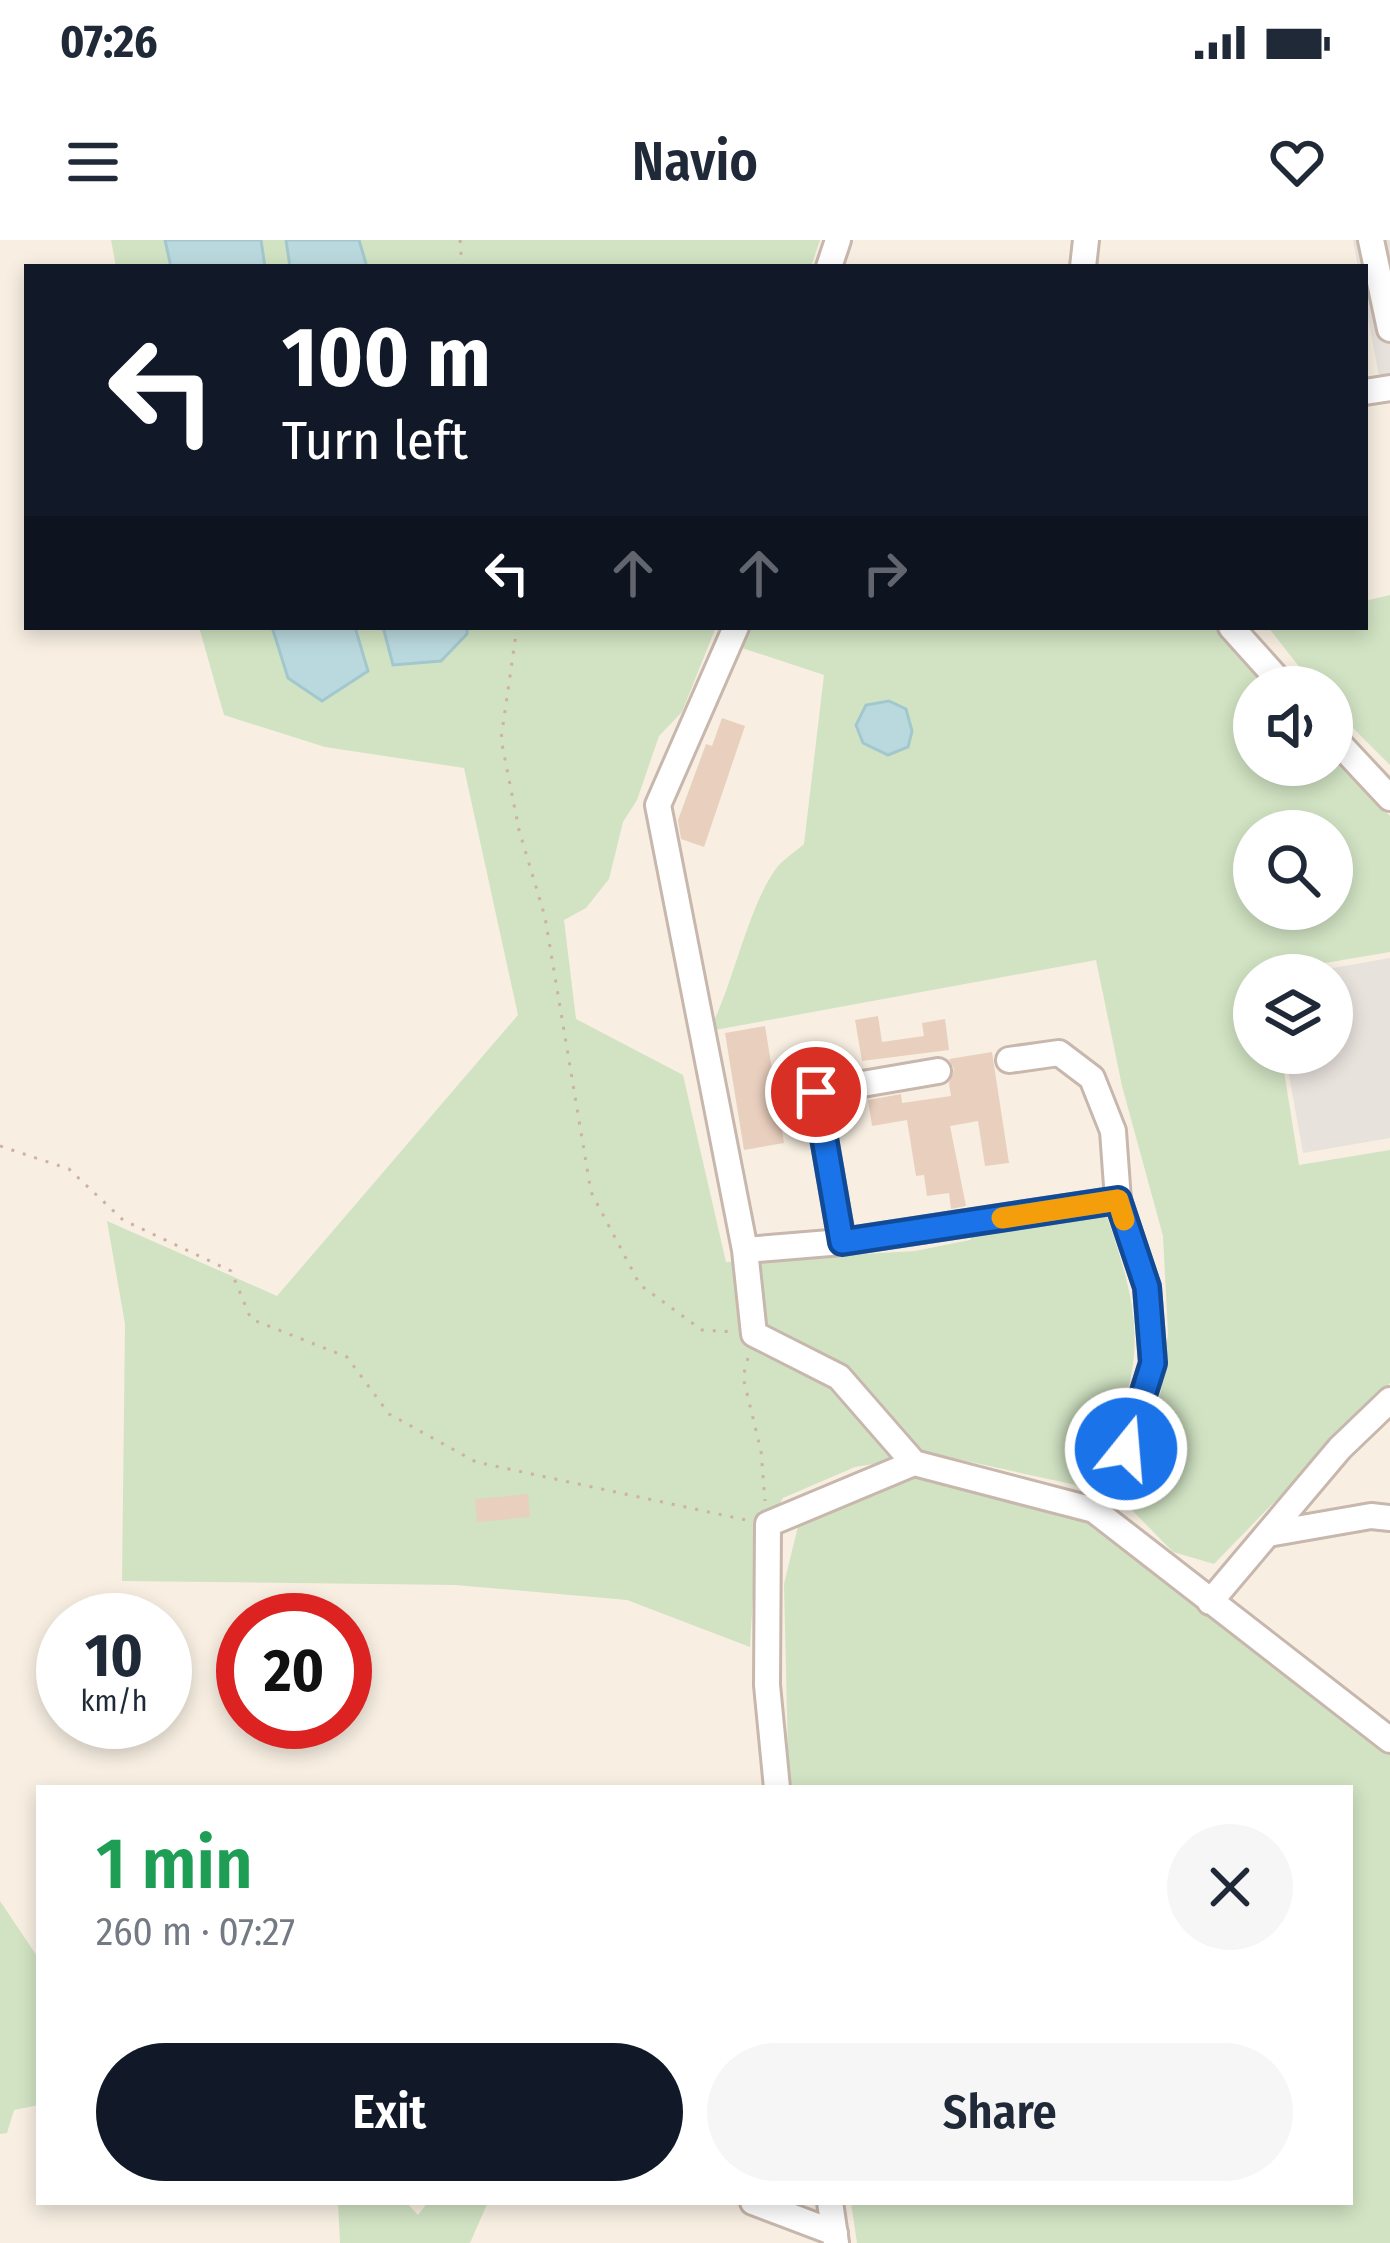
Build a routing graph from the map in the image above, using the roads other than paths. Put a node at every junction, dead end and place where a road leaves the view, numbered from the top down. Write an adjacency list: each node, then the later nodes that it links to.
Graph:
1 (1371, 240): 2 (street)
2 (1390, 329)
3 (735, 630): 12 (street)
4 (1234, 630): 5 (street)
5 (1267, 666)
6 (1353, 758): 7 (street)
7 (1390, 798)
8 (1010, 1060): 10 (street)
9 (938, 1071): 11 (street)
10 (1118, 1200): 11 (street); 15 (street)
11 (842, 1242): 12 (street)
12 (745, 1250): 14 (street)
13 (1390, 1400): 17 (street)
14 (914, 1463): 15 (street); 20 (street)
15 (1094, 1510): 18 (street)
16 (1390, 1518): 17 (street)
17 (1268, 1534): 18 (street)
18 (1210, 1602): 19 (street)
19 (1390, 1740)
20 (777, 1785)
21 (760, 2205): 23 (street)
22 (830, 2205): 23 (street)
23 (835, 2238)

